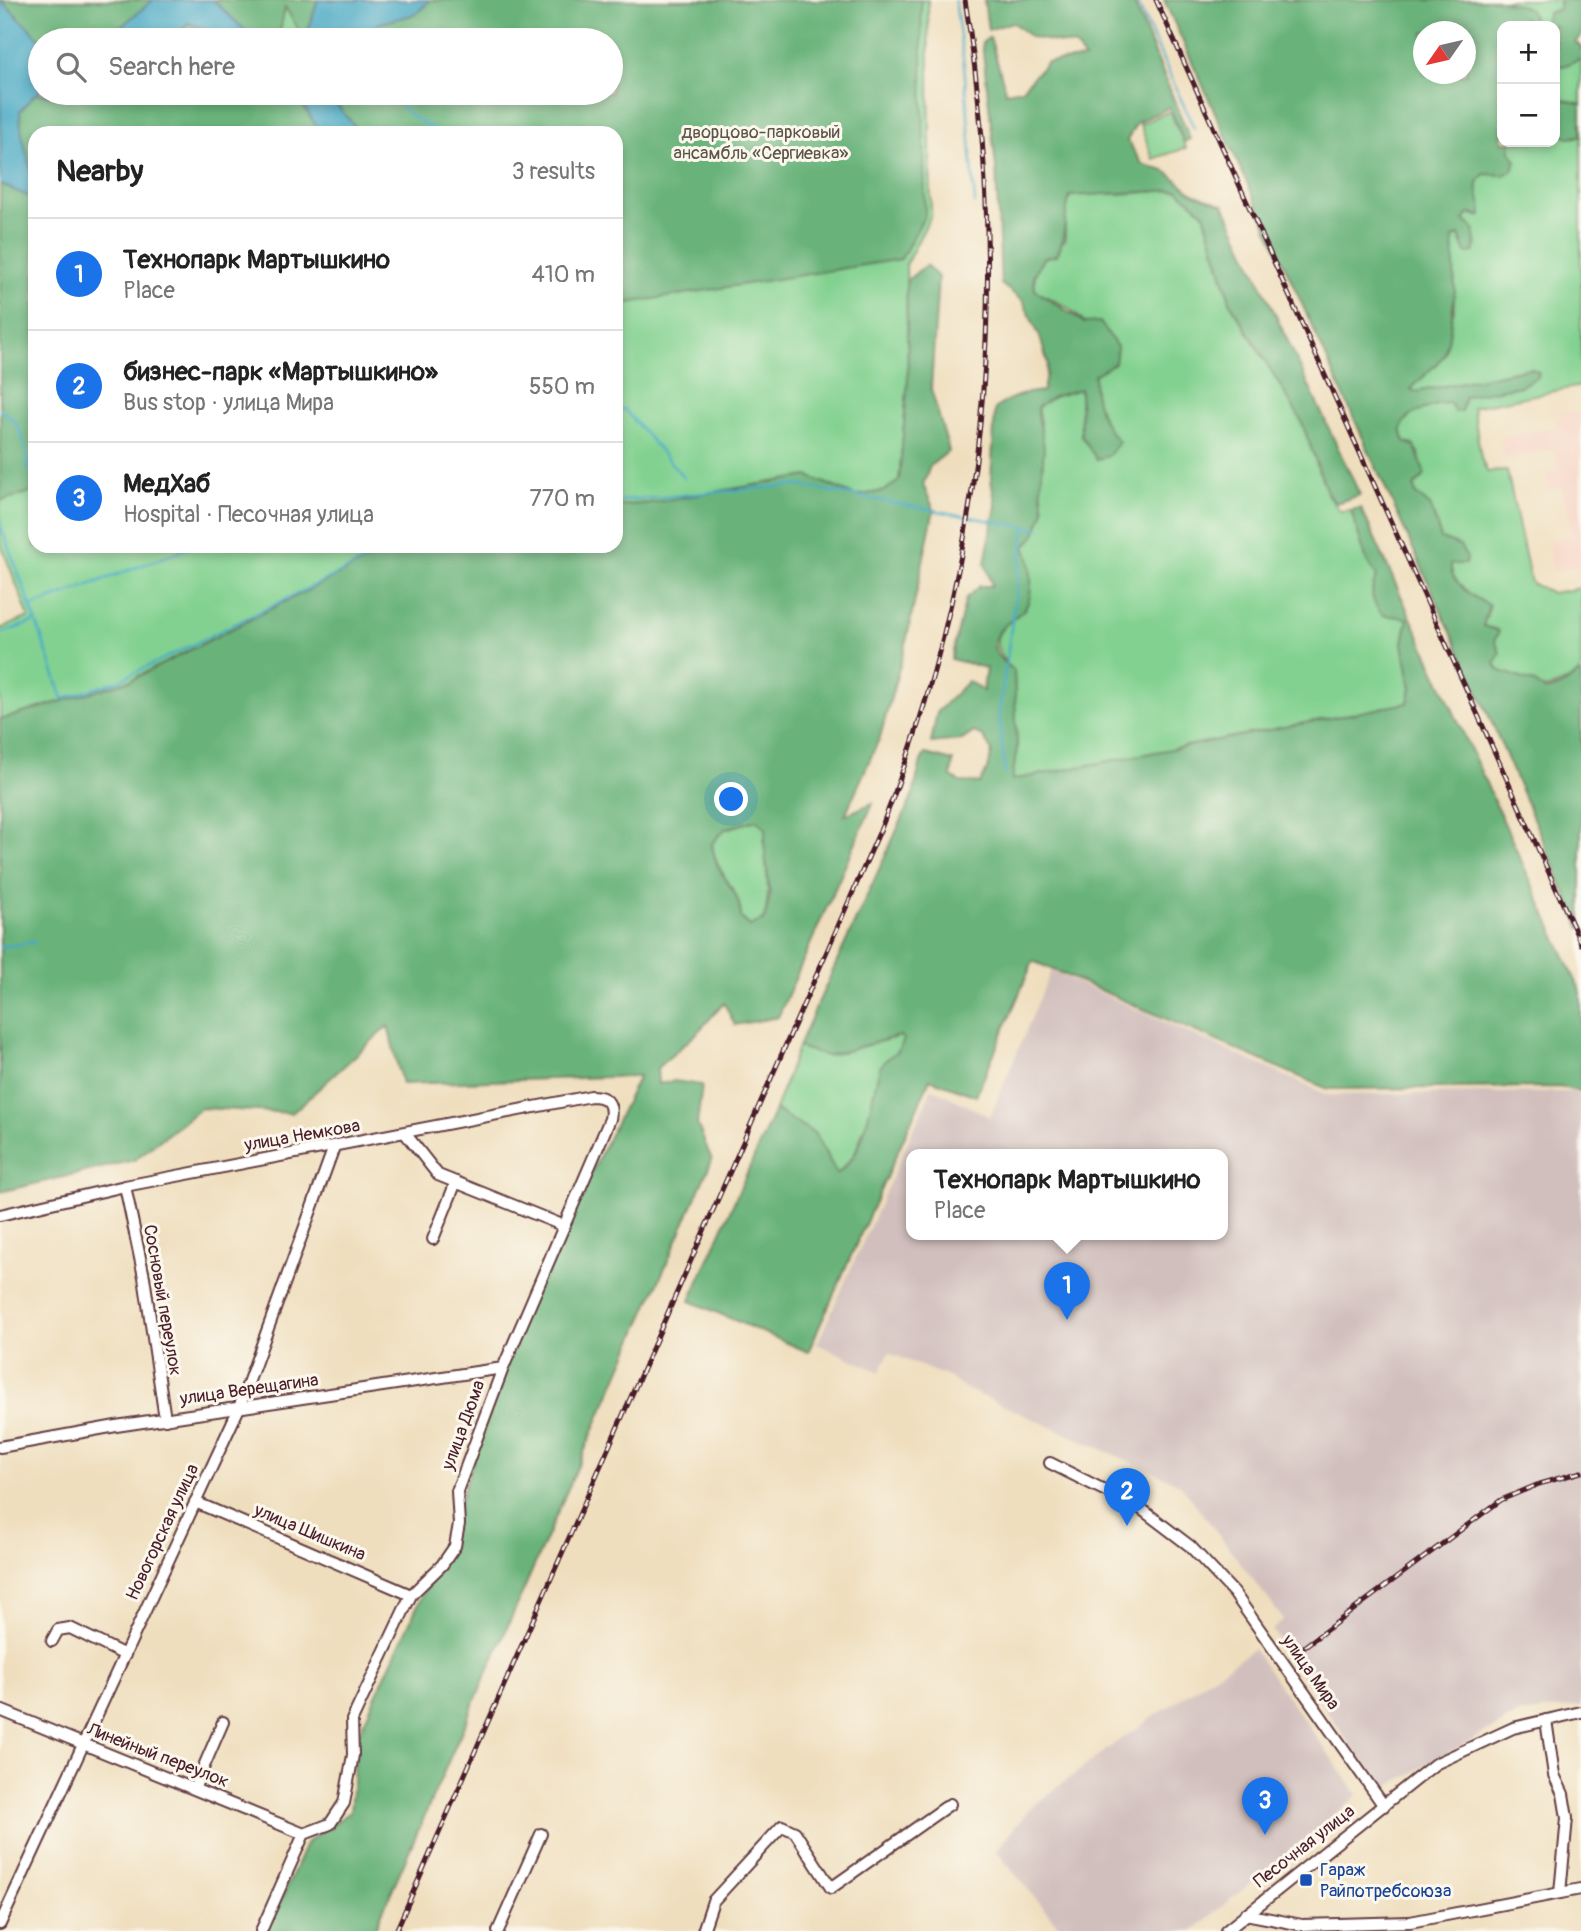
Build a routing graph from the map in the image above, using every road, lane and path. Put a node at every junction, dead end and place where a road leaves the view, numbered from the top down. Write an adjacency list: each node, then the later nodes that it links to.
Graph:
1 (609, 1101): 2 (street, улица Немкова); 7 (street, улица Дюма)
2 (405, 1133): 3 (street, улица Немкова); 4 (street)
3 (334, 1147): 5 (street, улица Немкова); 10 (street, Новогорская улица)
4 (456, 1182): 7 (street); 8 (street)
5 (125, 1186): 6 (street, улица Немкова); 11 (street, Сосновый переулок)
6 (0, 1215)
7 (562, 1225): 9 (street, улица Дюма)
8 (433, 1239)
9 (503, 1368): 10 (street, улица Верещагина); 15 (street, улица Дюма)
10 (239, 1408): 11 (street, улица Верещагина); 14 (street, Новогорская улица)
11 (165, 1419): 12 (street, улица Верещагина)
12 (0, 1447)
13 (1050, 1462): 25 (street, улица Мира)
14 (195, 1502): 15 (street, улица Шишкина); 17 (street, Новогорская улица)
15 (411, 1595): 26 (street, улица Дюма)
16 (52, 1641): 17 (street)
17 (125, 1654): 22 (street, Новогорская улица)
18 (0, 1710): 22 (street, Линейный переулок)
19 (1581, 1712): 20 (street)
20 (1546, 1720): 25 (street); 29 (street)
21 (223, 1722): 23 (street)
22 (84, 1746): 23 (street, Линейный переулок); 31 (street, Новогорская улица)
23 (195, 1787): 26 (street, Линейный переулок)
24 (950, 1804): 32 (street)
25 (1384, 1806): 30 (street, Песочная улица)
26 (304, 1834): 33 (street)
27 (541, 1835): 34 (street)
28 (1581, 1889): 29 (street)
29 (1560, 1893): 30 (street)
30 (1245, 1914): 35 (street, Песочная улица)
31 (0, 1924)
32 (703, 1930)
33 (261, 1931)
34 (498, 1931)
35 (1226, 1931)

